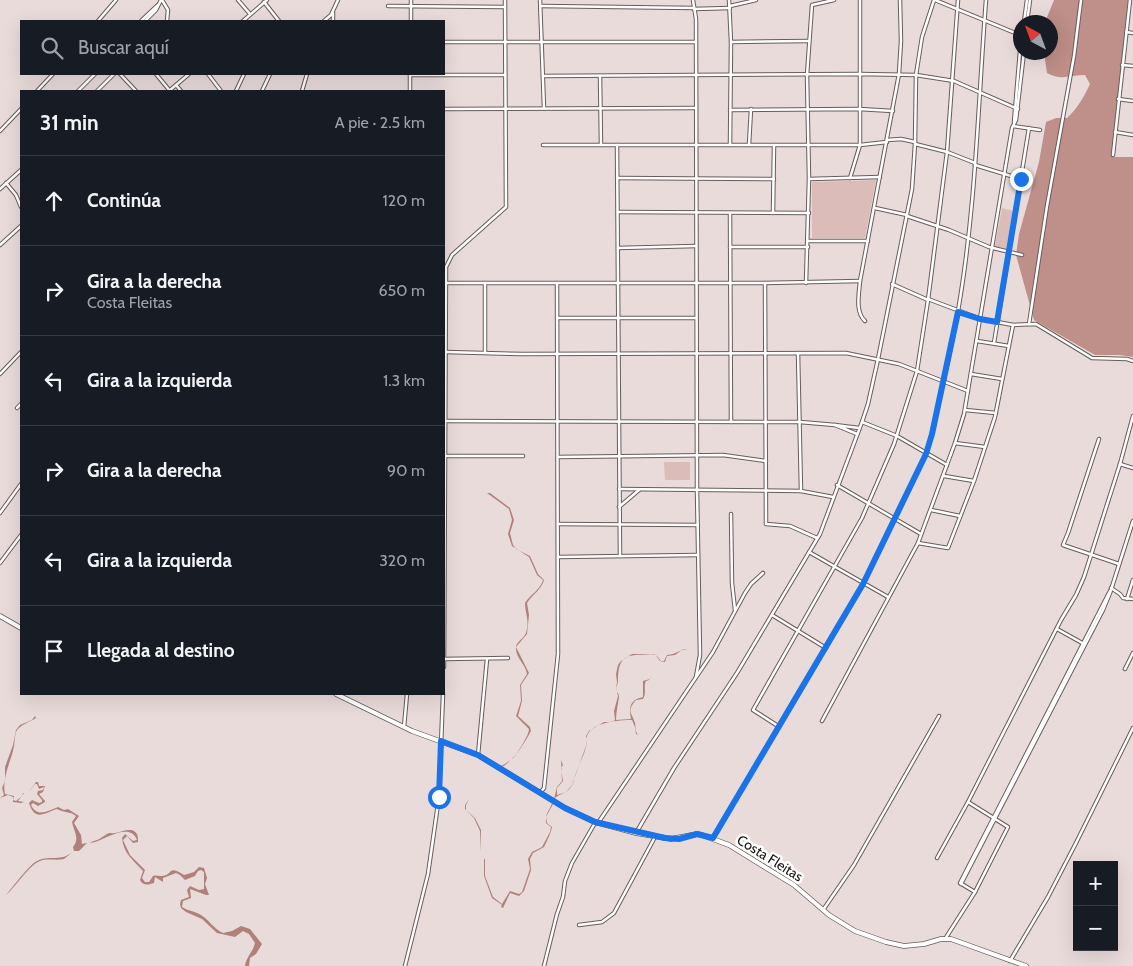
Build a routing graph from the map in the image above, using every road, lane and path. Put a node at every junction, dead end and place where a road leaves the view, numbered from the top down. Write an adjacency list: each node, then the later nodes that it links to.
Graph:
1 (116, 0): 32 (street)
2 (162, 0): 21 (street); 35 (street)
3 (238, 0): 30 (street)
4 (338, 0): 29 (street)
5 (411, 0): 23 (street)
6 (505, 0): 25 (street)
7 (540, 0): 24 (street)
8 (693, 0): 27 (street)
9 (729, 0): 26 (street)
10 (756, 0): 26 (street)
11 (834, 0): 45 (street)
12 (860, 0): 55 (street)
13 (900, 0): 56 (street)
14 (934, 0): 28 (street); 71 (street)
15 (958, 0): 28 (street)
16 (986, 0): 41 (street)
17 (1028, 0): 31 (street)
18 (1081, 0): 174 (street)
19 (1130, 0): 43 (street)
20 (265, 1): 30 (street); 37 (street)
21 (159, 4): 33 (street); 34 (street)
22 (388, 6): 23 (street)
23 (411, 6): 25 (street); 40 (street)
24 (540, 6): 27 (street); 48 (street)
25 (505, 7): 47 (street)
26 (730, 7): 27 (street); 50 (street)
27 (694, 8): 49 (street)
28 (956, 8): 41 (street); 75 (street)
29 (333, 11): 38 (street); 39 (street)
30 (250, 14): 36 (street)
31 (1027, 15)
32 (99, 20)
33 (142, 20)
34 (146, 20)
35 (167, 20)
36 (244, 20)
37 (278, 20)
38 (326, 20)
39 (333, 20)
40 (411, 20)
41 (985, 21): 42 (street); 89 (street)
42 (1013, 32)
43 (1126, 32): 44 (street); 52 (street)
44 (1133, 33)
45 (809, 41): 50 (street); 70 (street)
46 (445, 42): 47 (street)
47 (505, 42): 48 (street); 68 (street)
48 (542, 42): 49 (street); 72 (street)
49 (696, 42): 69 (street)
50 (731, 42): 74 (street)
51 (1021, 60): 93 (street)
52 (1122, 65): 53 (street); 90 (street)
53 (1133, 66)
54 (445, 74): 68 (street)
55 (859, 74): 56 (street); 70 (street); 99 (street)
56 (899, 74): 71 (street); 103 (street)
57 (52, 75): 77 (street)
58 (94, 75): 78 (street)
59 (113, 75): 79 (street)
60 (121, 75): 80 (street)
61 (157, 75): 81 (street)
62 (188, 75): 76 (street)
63 (209, 75): 84 (street)
64 (244, 75): 85 (street)
65 (270, 75): 86 (street)
66 (307, 75): 87 (street)
67 (410, 75): 88 (street)
68 (505, 75): 95 (street)
69 (696, 75): 73 (street); 74 (street); 92 (street)
70 (806, 75): 74 (street); 98 (street)
71 (916, 75): 75 (street); 111 (street)
72 (543, 76): 73 (street); 96 (street)
73 (600, 76): 97 (street)
74 (731, 76): 101 (street)
75 (952, 81): 89 (street); 121 (street)
76 (176, 86): 82 (street); 83 (street)
77 (39, 90)
78 (79, 90)
79 (98, 90)
80 (135, 90)
81 (169, 90)
82 (171, 90)
83 (180, 90)
84 (220, 90)
85 (236, 90)
86 (262, 90)
87 (302, 90)
88 (410, 90)
89 (980, 92): 93 (street); 123 (street)
90 (1118, 99): 91 (street); 108 (street)
91 (1133, 101)
92 (696, 108): 97 (street); 112 (street)
93 (1016, 108): 104 (street)
94 (445, 109): 95 (street)
95 (506, 109): 96 (street); 157 (street)
96 (544, 109): 97 (street)
97 (601, 109): 114 (street)
98 (809, 109): 99 (street); 102 (street); 119 (street)
99 (859, 109): 103 (street); 120 (street)
100 (20, 110): 107 (street)
101 (730, 110): 102 (street); 116 (street)
102 (751, 110): 117 (street)
103 (893, 111): 110 (street)
104 (1013, 124): 105 (street); 125 (street)
105 (1029, 128): 106 (street); 132 (street)
106 (1040, 130)
107 (0, 131)
108 (1116, 132): 109 (street); 122 (street)
109 (1133, 135)
110 (887, 141): 111 (street); 120 (street); 126 (street)
111 (915, 143): 121 (street); 142 (street)
112 (696, 144): 115 (street); 116 (street); 129 (street)
113 (543, 145): 114 (street)
114 (601, 145): 115 (street)
115 (618, 145): 127 (street)
116 (730, 145): 117 (street)
117 (749, 145): 118 (street)
118 (774, 145): 119 (street); 130 (street)
119 (809, 145): 120 (street); 131 (street)
120 (860, 145): 128 (street)
121 (947, 152): 123 (street); 143 (street)
122 (1113, 155)
123 (975, 164): 125 (street); 145 (street)
124 (20, 171): 133 (street)
125 (1004, 175): 132 (street); 153 (street)
126 (881, 177): 128 (street); 136 (street)
127 (617, 178): 129 (street); 137 (street)
128 (850, 178): 131 (street)
129 (696, 179): 130 (street); 138 (street)
130 (774, 179): 140 (street)
131 (809, 179): 141 (street)
132 (1021, 179): 154 (street)
133 (6, 183): 134 (street); 135 (street)
134 (0, 189)
135 (20, 204)
136 (875, 208): 142 (street); 146 (street)
137 (618, 212): 138 (street); 152 (street)
138 (696, 213): 139 (street); 149 (street)
139 (730, 213): 140 (street); 150 (street)
140 (773, 213): 141 (street)
141 (809, 213): 147 (street)
142 (907, 216): 143 (street); 165 (street)
143 (938, 226): 145 (street); 166 (street)
144 (20, 227): 148 (street)
145 (968, 238): 153 (street); 167 (street)
146 (868, 241): 147 (street); 156 (street)
147 (808, 242): 151 (street)
148 (0, 245)
149 (696, 246): 152 (street); 161 (street)
150 (730, 247): 151 (street); 162 (street)
151 (808, 247): 164 (street)
152 (618, 248): 160 (street)
153 (993, 248): 154 (street); 171 (street)
154 (1009, 252): 155 (street); 173 (street)
155 (1022, 255)
156 (860, 281): 164 (street); 172 (street)
157 (445, 283): 158 (street); 179 (street)
158 (485, 283): 159 (street); 180 (street)
159 (557, 283): 160 (street); 168 (street)
160 (618, 283): 161 (street); 169 (street)
161 (696, 283): 162 (street); 170 (street)
162 (730, 283): 163 (street); 184 (street)
163 (764, 283): 164 (street); 185 (street)
164 (806, 283)
165 (892, 284): 166 (street); 188 (street)
166 (928, 300): 167 (street); 190 (street)
167 (958, 312): 171 (street); 194 (street)
168 (557, 318): 169 (street); 187 (street)
169 (618, 318): 170 (street); 182 (street)
170 (696, 318): 183 (street)
171 (980, 319): 173 (street); 176 (street)
172 (865, 321)
173 (997, 322): 175 (street); 177 (street)
174 (1029, 324): 175 (street); 189 (street)
175 (1013, 325): 178 (street)
176 (977, 341): 177 (street); 192 (street)
177 (994, 343): 178 (street)
178 (1009, 346): 193 (street)
179 (446, 352): 180 (street); 201 (street)
180 (485, 352): 187 (street)
181 (20, 353): 191 (street)
182 (618, 353): 183 (street); 187 (street); 203 (street)
183 (696, 353): 184 (street); 204 (street)
184 (731, 353): 185 (street); 205 (street)
185 (764, 353): 186 (street); 206 (street)
186 (798, 353): 188 (street); 207 (street)
187 (557, 354): 202 (street)
188 (878, 359): 190 (street); 208 (street)
189 (1133, 361)
190 (917, 371): 194 (street); 212 (street)
191 (0, 374)
192 (971, 374): 193 (street); 195 (street)
193 (1002, 379): 199 (street)
194 (942, 381): 195 (street); 216 (street)
195 (968, 392): 198 (street)
196 (20, 405): 197 (street)
197 (18, 408)
198 (965, 410): 199 (street); 214 (street)
199 (996, 414): 215 (street)
200 (1133, 416): 223 (street)
201 (446, 421): 202 (street); 217 (street)
202 (557, 421): 203 (street); 221 (street)
203 (619, 422): 204 (street); 219 (street)
204 (697, 422): 205 (street); 220 (street)
205 (731, 422): 206 (street)
206 (765, 422): 207 (street); 222 (street)
207 (800, 422): 209 (street); 234 (street)
208 (862, 422): 210 (street); 212 (street)
209 (835, 425): 210 (street); 211 (street)
210 (859, 428): 211 (street)
211 (857, 434): 229 (street)
212 (897, 436): 216 (street); 236 (street)
213 (1099, 439): 254 (street)
214 (955, 443): 215 (street); 224 (street)
215 (985, 447): 227 (street)
216 (926, 454): 224 (street); 242 (street)
217 (445, 456): 218 (street)
218 (524, 456)
219 (619, 456): 220 (street); 221 (street); 230 (street)
220 (697, 456): 222 (street); 232 (street)
221 (558, 457): 244 (street)
222 (766, 461): 233 (street)
223 (1120, 464): 225 (street); 254 (street)
224 (947, 466): 226 (street)
225 (1133, 468)
226 (943, 476): 227 (street); 238 (street)
227 (974, 481): 241 (street)
228 (20, 485): 239 (street)
229 (838, 485): 235 (street); 236 (street)
230 (619, 489): 231 (street); 237 (street)
231 (640, 490): 232 (street); 237 (street)
232 (697, 490): 233 (street); 246 (street)
233 (766, 491): 234 (street); 249 (street)
234 (801, 491): 235 (street)
235 (833, 497): 249 (street)
236 (869, 503): 242 (street); 258 (street)
237 (619, 507): 245 (street)
238 (930, 510): 241 (street); 247 (street)
239 (0, 513)
240 (732, 514): 266 (street)
241 (960, 516): 250 (street)
242 (895, 519): 247 (street); 261 (street)
243 (1133, 521): 257 (street)
244 (558, 524): 245 (street); 255 (street)
245 (620, 525): 246 (street); 253 (street)
246 (698, 525): 252 (street)
247 (921, 534): 250 (street)
248 (20, 536): 256 (street)
249 (818, 538): 251 (street)
250 (918, 542): 263 (street)
251 (809, 552): 258 (street); 267 (street)
252 (698, 555): 253 (street); 279 (street)
253 (620, 556): 255 (street)
254 (1091, 556): 257 (street); 270 (street)
255 (558, 557): 290 (street)
256 (0, 563)
257 (1120, 564): 262 (street)
258 (835, 567): 261 (street); 271 (street)
259 (763, 573): 266 (street)
260 (1133, 580): 264 (street)
261 (863, 584): 263 (street); 273 (street)
262 (1110, 589): 264 (street); 272 (street)
263 (889, 598): 284 (street)
264 (1128, 599): 265 (street)
265 (1133, 599)
266 (735, 611): 279 (street)
267 (772, 615): 271 (street); 294 (street)
268 (0, 616): 269 (main road)
269 (20, 627)
270 (1057, 629): 272 (street); 291 (street)
271 (798, 631): 273 (street); 285 (street)
272 (1084, 644): 292 (street)
273 (826, 648): 285 (street)
274 (1133, 652): 278 (street)
275 (487, 658): 276 (street); 277 (street); 289 (street)
276 (508, 658)
277 (445, 659)
278 (1125, 669)
279 (696, 677): 293 (street)
280 (338, 695): 286 (main road, Costa Fleitas)
281 (407, 695): 286 (street)
282 (443, 695): 288 (street)
283 (939, 716): 299 (street)
284 (822, 721)
285 (778, 726): 296 (street)
286 (404, 728): 288 (main road, Costa Fleitas)
287 (1133, 728): 302 (street)
288 (441, 741): 289 (main road, Costa Fleitas); 303 (street)
289 (478, 755): 290 (main road, Costa Fleitas)
290 (540, 794): 293 (main road, Costa Fleitas)
291 (968, 802): 292 (street); 297 (street)
292 (994, 819): 298 (street); 298 (street)
293 (596, 823): 294 (main road, Costa Fleitas); 304 (street)
294 (636, 833): 295 (main road, Costa Fleitas)
295 (655, 837): 296 (main road, Costa Fleitas); 300 (street)
296 (713, 838): 299 (main road, Costa Fleitas)
297 (937, 858)
298 (975, 892): 301 (street)
299 (823, 910): 301 (main road, Costa Fleitas)
300 (580, 925)
301 (945, 939): 302 (main road, Costa Fleitas)
302 (1010, 961): 305 (main road, Costa Fleitas)
303 (405, 966)
304 (544, 966)
305 (1026, 966)

